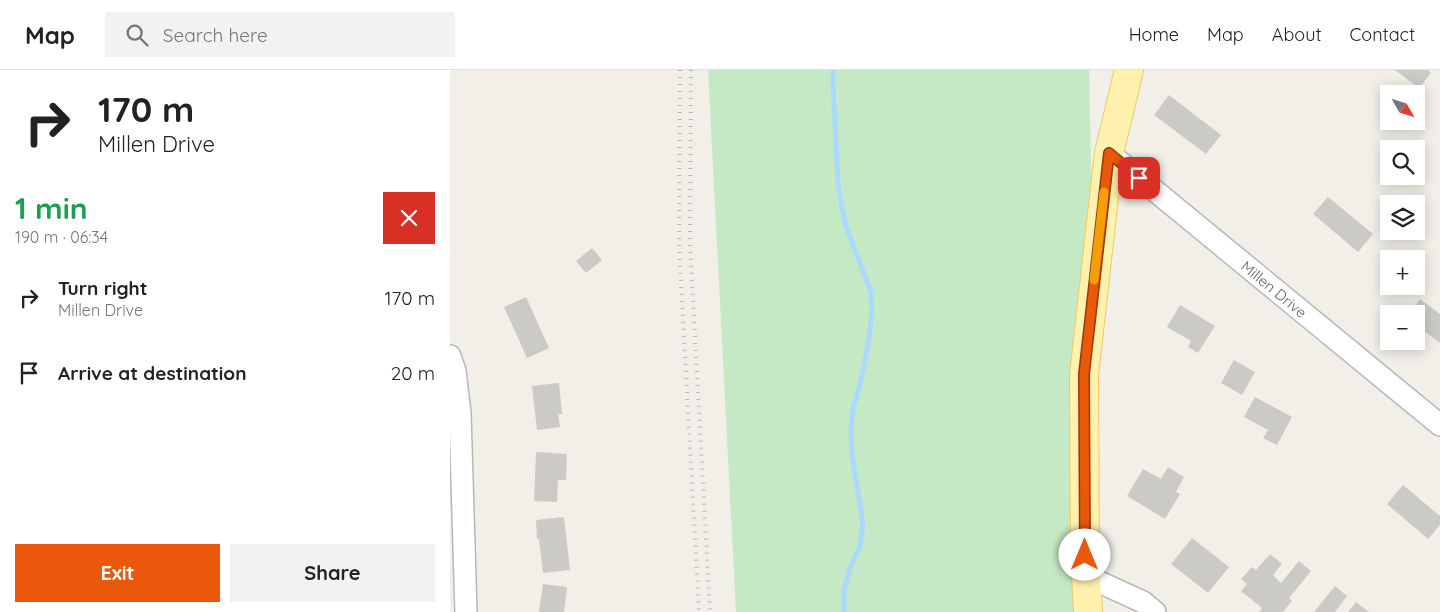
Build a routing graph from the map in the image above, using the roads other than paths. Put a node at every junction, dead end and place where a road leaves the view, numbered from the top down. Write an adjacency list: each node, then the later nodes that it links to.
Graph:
1 (1128, 70): 2 (main road)
2 (1109, 153): 4 (street, Millen Drive); 5 (main road)
3 (450, 356): 6 (street)
4 (1440, 425)
5 (1086, 576): 7 (main road); 8 (street)
6 (466, 612)
7 (1088, 612)
8 (1155, 612)

